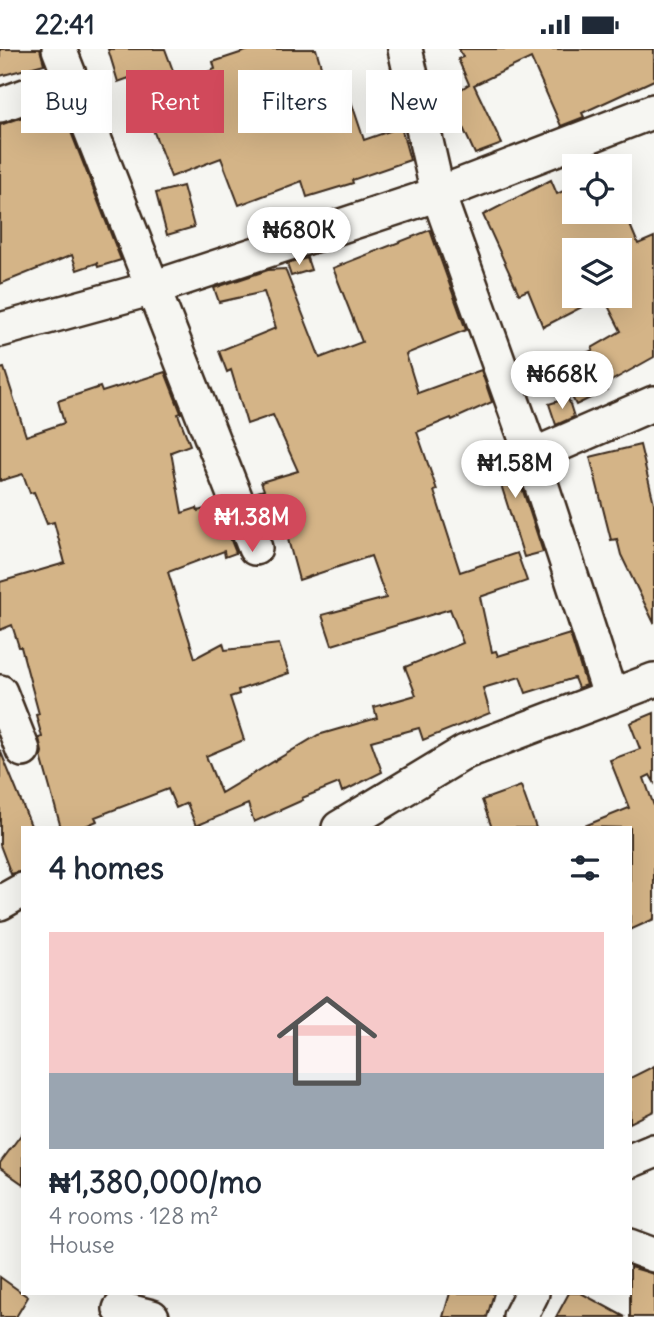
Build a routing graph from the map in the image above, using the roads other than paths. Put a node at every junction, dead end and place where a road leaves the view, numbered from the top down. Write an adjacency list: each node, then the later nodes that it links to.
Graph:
1 (59, 49): 3 (street)
2 (405, 49): 8 (street)
3 (66, 70)
4 (21, 98): 5 (street)
5 (0, 105)
6 (654, 111): 8 (street)
7 (91, 133): 9 (street)
8 (438, 194): 9 (street); 12 (street)
9 (153, 288): 10 (street); 13 (street)
10 (0, 330)
11 (654, 403): 12 (street)
12 (532, 456): 16 (street)
13 (255, 548)
14 (654, 680): 16 (street)
15 (0, 692): 17 (street)
16 (610, 695): 18 (street)
17 (23, 750)
18 (342, 826)
19 (21, 891): 20 (street)
20 (0, 903)
21 (654, 1151): 22 (street)
22 (632, 1160)
23 (632, 1247): 24 (street)
24 (654, 1255)
25 (531, 1295): 28 (street)
26 (120, 1309): 27 (street)
27 (152, 1317)
28 (520, 1317)

